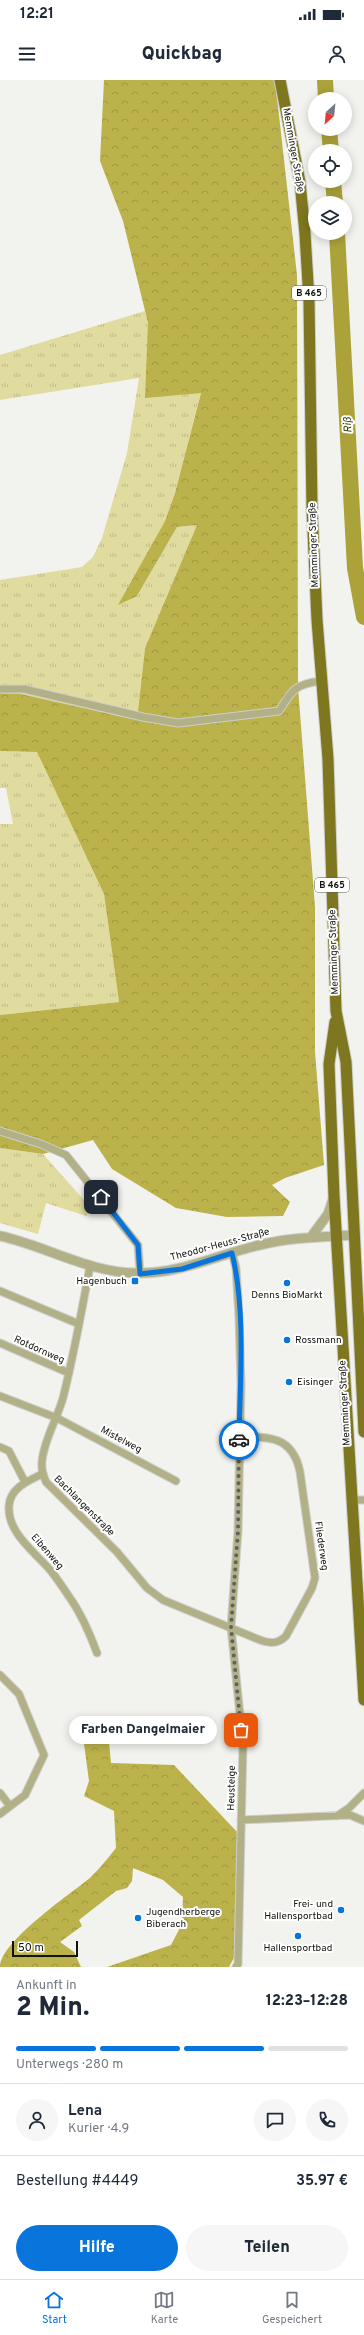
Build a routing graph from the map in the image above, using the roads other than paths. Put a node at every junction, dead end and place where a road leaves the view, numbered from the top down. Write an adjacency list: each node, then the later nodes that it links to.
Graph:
1 (280, 80): 2 (main road, Memminger Straße / B 465)
2 (321, 681): 3 (street); 4 (main road, Memminger Straße / B 465)
3 (0, 689)
4 (336, 1011): 6 (main road, Memminger Straße / B 465); 7 (main road, Memminger Straße / B 465)
5 (0, 1132): 13 (street)
6 (334, 1196): 9 (main road, Memminger Straße / B 465); 10 (street)
7 (354, 1235): 9 (street, Theodor-Heuss-Straße); 20 (main road, Memminger Straße / B 465)
8 (0, 1236): 12 (street, Theodor-Heuss-Straße)
9 (337, 1236): 10 (street, Theodor-Heuss-Straße); 26 (main road, Memminger Straße / B 465)
10 (311, 1237): 11 (street, Theodor-Heuss-Straße)
11 (232, 1253): 13 (street, Theodor-Heuss-Straße); 21 (street, Heusteige)
12 (90, 1266): 13 (street, Theodor-Heuss-Straße); 15 (street, Bachlangenstraße)
13 (140, 1274)
14 (0, 1290): 15 (street)
15 (79, 1324): 17 (street, Bachlangenstraße)
16 (0, 1343): 17 (street, Rotdornweg)
17 (69, 1374): 19 (street, Bachlangenstraße)
18 (0, 1396): 19 (street, Mistelweg)
19 (57, 1418): 23 (street, Bachlangenstraße); 24 (street, Mistelweg)
20 (364, 1432)
21 (239, 1438): 28 (street, Heusteige); 28 (street, Fliederweg)
22 (0, 1447): 25 (street)
23 (42, 1474): 25 (street, Eibenweg); 28 (street, Bachlangenstraße)
24 (176, 1481)
25 (25, 1482): 29 (street, Eibenweg)
26 (351, 1500): 27 (street); 31 (main road, Memminger Straße / B 465)
27 (364, 1500)
28 (231, 1627): 37 (street, Heusteige)
29 (97, 1653)
30 (0, 1675): 34 (street)
31 (364, 1700)
32 (0, 1793): 34 (street)
33 (364, 1793): 36 (street)
34 (10, 1806): 35 (street)
35 (0, 1814)
36 (337, 1816): 37 (street, Heusteige); 38 (street, Heusteige)
37 (241, 1820): 39 (street, Heusteige)
38 (364, 1821)
39 (236, 1967)

